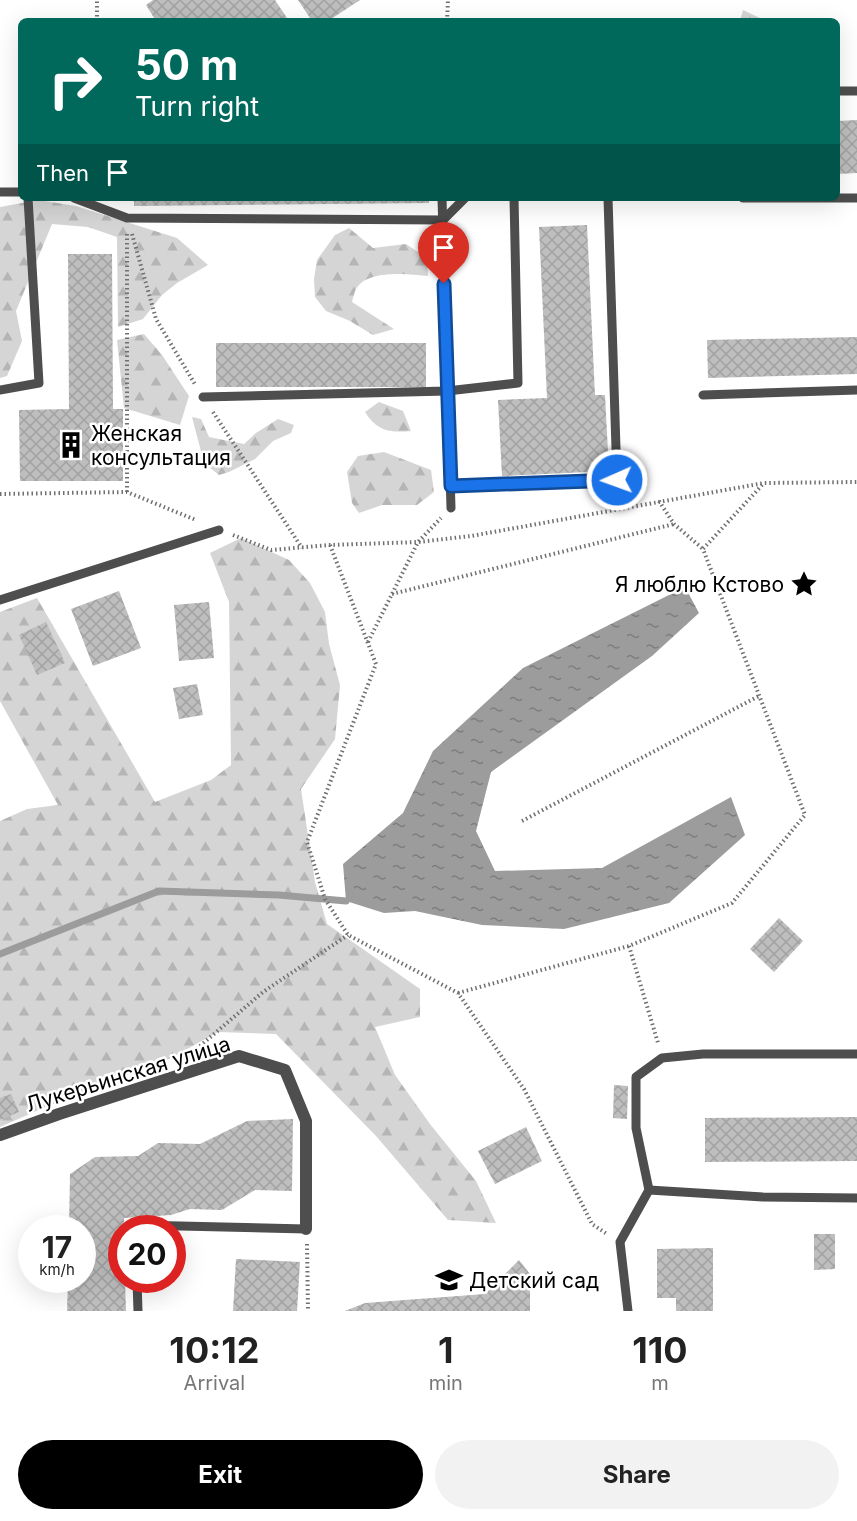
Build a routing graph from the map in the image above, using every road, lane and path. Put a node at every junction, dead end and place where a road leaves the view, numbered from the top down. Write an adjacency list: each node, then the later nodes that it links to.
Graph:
1 (97, 0): 3 (path)
2 (448, 0): 4 (path)
3 (97, 18)
4 (447, 18)
5 (840, 91): 6 (lane)
6 (857, 91)
7 (0, 192): 8 (lane)
8 (18, 192)
9 (840, 198): 10 (lane)
10 (857, 198)
11 (28, 201): 19 (lane)
12 (82, 201): 17 (lane)
13 (442, 201): 18 (lane)
14 (462, 201): 18 (lane)
15 (514, 201): 21 (lane)
16 (608, 201): 26 (lane)
17 (127, 218): 18 (lane); 27 (path)
18 (443, 220): 21 (lane)
19 (0, 390)
20 (857, 390): 22 (lane)
21 (447, 391): 23 (lane); 26 (lane)
22 (703, 395)
23 (203, 397)
24 (857, 482): 25 (path)
25 (764, 483): 29 (path); 35 (path)
26 (451, 486): 30 (lane)
27 (127, 492): 28 (path); 32 (path)
28 (0, 494)
29 (659, 501): 31 (path); 33 (path)
30 (451, 508): 33 (path)
31 (674, 524): 35 (path); 36 (path)
32 (219, 530): 34 (path); 37 (lane)
33 (418, 542): 34 (path); 36 (path)
34 (330, 545): 38 (path)
35 (703, 549): 39 (path)
36 (392, 594): 38 (path)
37 (0, 600)
38 (368, 643): 41 (path)
39 (759, 696): 40 (path); 42 (path)
40 (522, 821)
41 (348, 935): 43 (path); 46 (path)
42 (629, 946): 43 (path); 45 (path)
43 (458, 993): 52 (path)
44 (857, 1054): 45 (lane)
45 (662, 1058): 48 (lane)
46 (185, 1059)
47 (0, 1135): 51 (street, Лукерьинская улица)
48 (649, 1190): 49 (lane); 52 (lane)
49 (857, 1198)
50 (186, 1226): 51 (lane)
51 (306, 1229): 55 (path)
52 (620, 1242): 56 (lane)
53 (137, 1293): 54 (lane)
54 (138, 1311)
55 (308, 1311)
56 (628, 1311)

